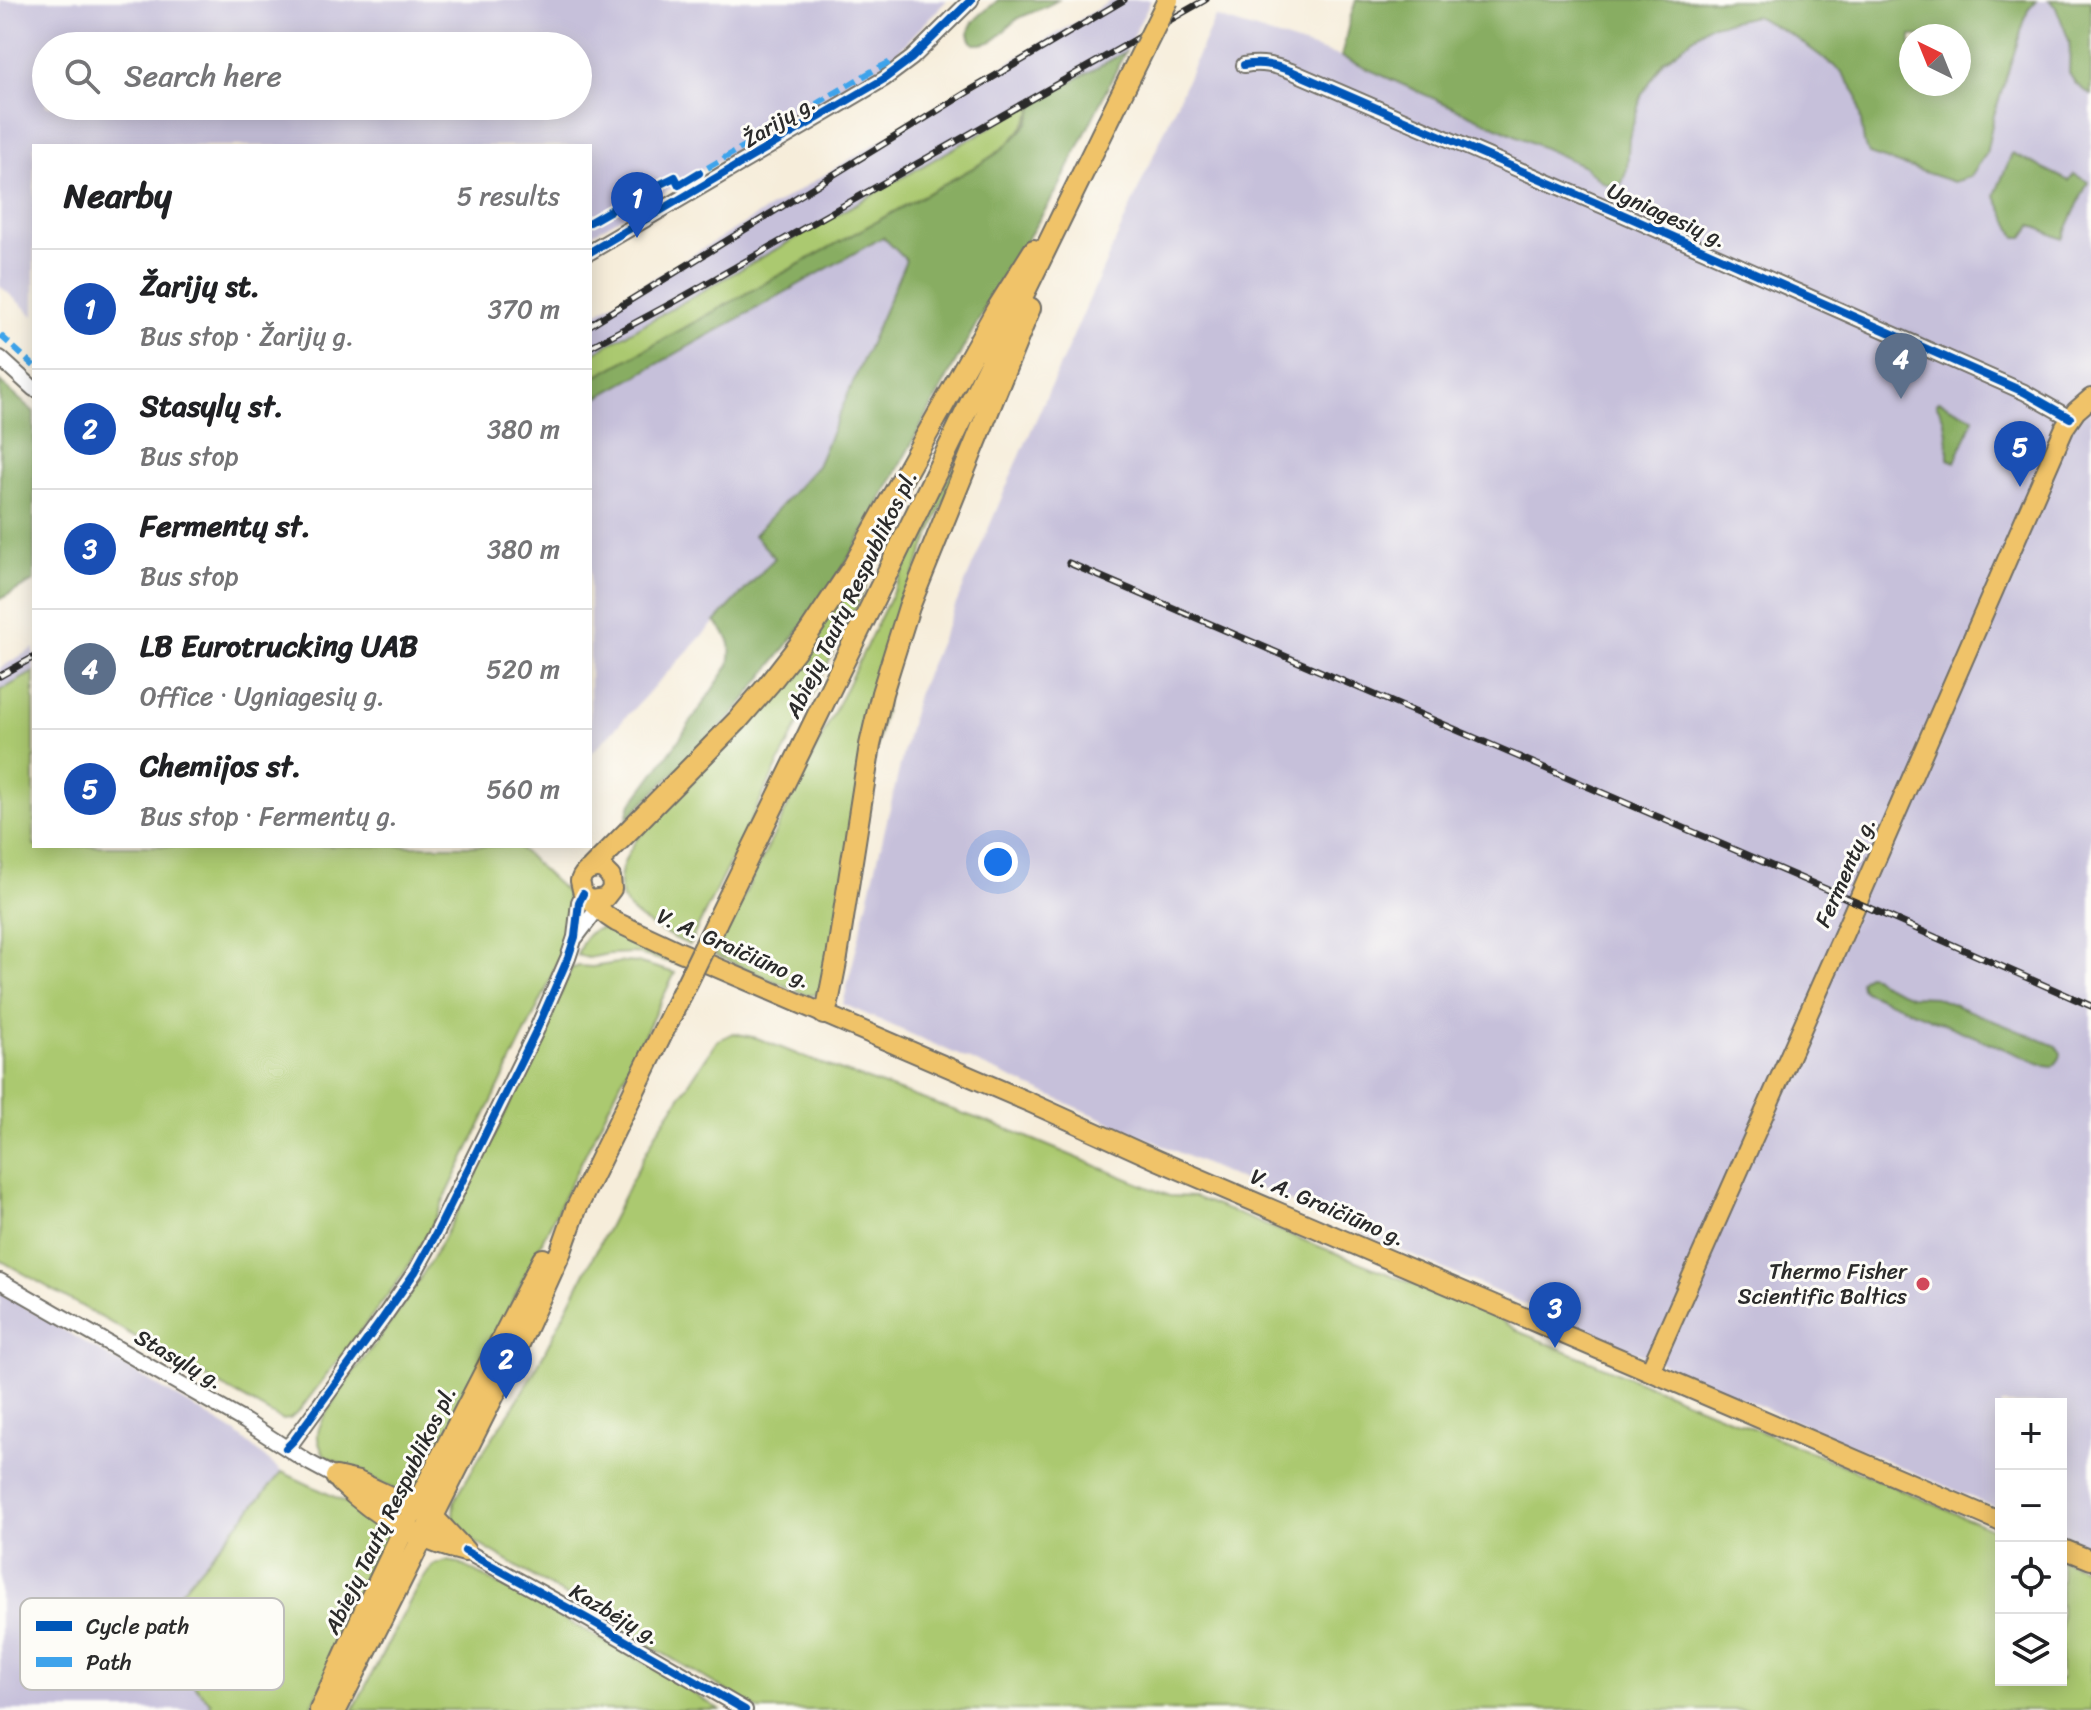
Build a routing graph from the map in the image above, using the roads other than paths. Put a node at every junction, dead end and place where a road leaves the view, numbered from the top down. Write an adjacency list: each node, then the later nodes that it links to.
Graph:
1 (971, 0): 6 (street, Žarijų g.)
2 (1168, 0): 4 (highway, Abiejų Tautų Respublikos pl., bridge)
3 (1244, 65): 10 (street, Ugniagesių g.)
4 (1069, 202): 5 (highway, Abiejų Tautų Respublikos pl.); 11 (highway)
5 (1054, 233): 14 (highway); 19 (highway, Abiejų Tautų Respublikos pl., bridge)
6 (592, 251)
7 (0, 358): 8 (street)
8 (32, 387)
9 (2091, 398): 10 (main road, Fermentų g.)
10 (2070, 418): 16 (main road, Fermentų g.)
11 (592, 868): 12 (main road); 12 (main road, V. A. Graičiūno g.)
12 (598, 898): 13 (street); 13 (street); 14 (main road, V. A. Graičiūno g.)
13 (575, 937): 17 (street)
14 (824, 1014): 16 (main road, V. A. Graičiūno g.)
15 (0, 1281): 17 (street, Stasylų g.)
16 (1650, 1371): 20 (main road, V. A. Graičiūno g.)
17 (286, 1448): 18 (street, Stasylų g.)
18 (336, 1477): 19 (highway); 21 (highway)
19 (424, 1513): 21 (highway, Abiejų Tautų Respublikos pl.); 23 (highway)
20 (1995, 1519)
21 (414, 1533): 23 (highway); 25 (highway, Abiejų Tautų Respublikos pl.); 26 (highway, Abiejų Tautų Respublikos pl.)
22 (2067, 1550): 24 (main road)
23 (465, 1551): 27 (street, Kazbėjų g.)
24 (2091, 1560)
25 (320, 1710)
26 (336, 1710)
27 (745, 1710)

